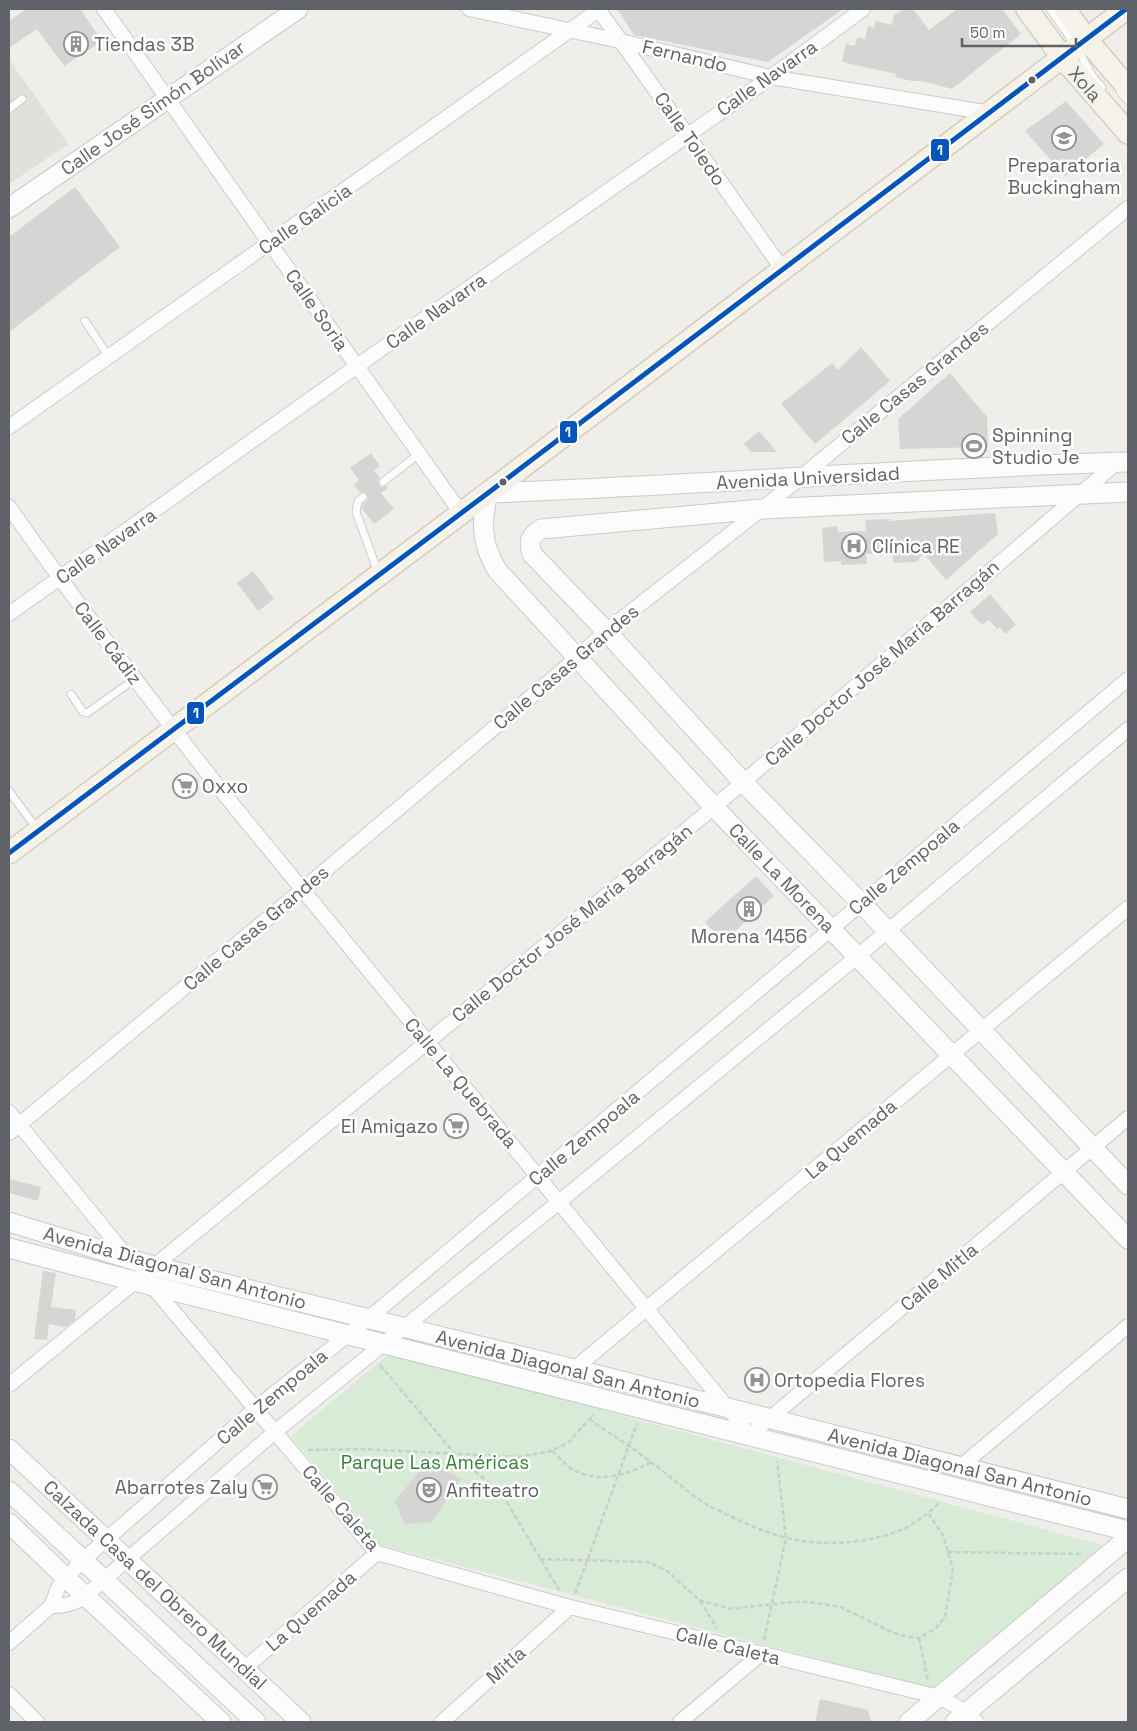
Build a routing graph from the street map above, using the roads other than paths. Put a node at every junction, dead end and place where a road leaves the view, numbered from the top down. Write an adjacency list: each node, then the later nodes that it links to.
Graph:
1 (104, 9): 19 (street, Calle Soria)
2 (298, 9): 19 (street, Calle José Simón Bolívar)
3 (469, 9): 10 (street, Fernando)
4 (599, 9): 10 (street, Calle Galicia); 11 (street, Calle Toledo)
5 (863, 9): 15 (street, Calle Navarra)
6 (1027, 9): 12 (main road, Xola)
7 (1050, 9): 12 (lane)
8 (1065, 9): 12 (main road, Xola)
9 (1126, 9): 12 (main road)
10 (570, 30): 11 (street, Fernando); 27 (street, Calle Galicia)
11 (620, 41): 15 (street, Fernando); 24 (street, Calle Toledo)
12 (1075, 47): 13 (lane); 16 (main road, Xola); 17 (lane); 22 (main road); 23 (main road, Xola)
13 (1095, 64)
14 (1102, 70): 20 (lane)
15 (771, 77): 22 (street, Fernando); 24 (street, Calle Navarra)
16 (1128, 88)
17 (1105, 90)
18 (22, 99): 21 (lane)
19 (168, 99): 25 (street, Calle José Simón Bolívar); 27 (street, Calle Soria)
20 (1128, 101)
21 (9, 109)
22 (990, 113): 28 (main road)
23 (1128, 133)
24 (687, 135): 28 (street, Calle Toledo); 31 (street, Calle Navarra)
25 (9, 208)
26 (1128, 208): 35 (street, Calle Casas Grandes)
27 (270, 243): 30 (street, Calle Galicia); 31 (street, Calle Soria)
28 (782, 270): 38 (main road)
29 (85, 321): 30 (lane)
30 (109, 357): 32 (street, Calle Galicia)
31 (357, 366): 33 (street, Calle Soria); 46 (street, Calle Navarra)
32 (9, 427)
33 (419, 454): 36 (lane); 43 (street, Calle Soria)
34 (1125, 459): 35 (street, Avenida Universidad); 39 (street, Calle Doctor José María Barragán)
35 (800, 478): 38 (street, Avenida Universidad); 42 (street, Calle Casas Grandes)
36 (383, 482)
37 (1128, 492): 39 (street, Avenida Universidad)
38 (488, 493): 43 (main road); 49 (street, Calle La Morena)
39 (1079, 495): 42 (street, Avenida Universidad); 55 (street, Calle Doctor José María Barragán)
40 (363, 497): 45 (lane)
41 (9, 507): 46 (street, Calle Cádiz)
42 (762, 509): 44 (street, Avenida Universidad); 48 (street, Calle Casas Grandes)
43 (461, 514): 45 (main road)
44 (541, 529): 48 (street, Calle La Morena)
45 (379, 575): 54 (main road)
46 (59, 579): 47 (street, Calle Navarra); 50 (street, Calle Cádiz)
47 (9, 614)
48 (606, 631): 49 (street, Calle Casas Grandes); 55 (street, Calle La Morena)
49 (578, 657): 57 (street, Calle La Morena); 60 (street, Calle Casas Grandes)
50 (135, 679): 52 (lane); 54 (street, Calle Cádiz)
51 (1128, 679): 61 (street, Calle Zempoala)
52 (71, 694)
53 (1128, 729): 64 (street, Calle Zempoala)
54 (173, 730): 58 (main road); 60 (street, Calle La Quebrada)
55 (743, 782): 57 (street, Calle Doctor José María Barragán); 61 (street, Calle La Morena)
56 (9, 791): 58 (lane)
57 (714, 807): 63 (street, Calle La Morena); 67 (street, Calle Doctor José María Barragán)
58 (39, 831): 59 (main road)
59 (9, 853)
60 (302, 890): 67 (street, Calle La Quebrada); 71 (street, Calle Casas Grandes)
61 (861, 904): 63 (street, Calle Zempoala); 64 (street, Calle La Morena)
62 (1128, 908): 66 (street, La Quemada)
63 (831, 929): 65 (street, Calle La Morena); 74 (street, Calle Zempoala)
64 (887, 931): 65 (street, Calle Zempoala); 66 (street, Calle La Morena)
65 (857, 956): 68 (street, Calle La Morena); 76 (street, Calle Zempoala)
66 (981, 1031): 68 (street, La Quemada); 72 (street, Calle La Morena)
67 (427, 1042): 74 (street, Calle La Quebrada); 81 (street, Calle Doctor José María Barragán)
68 (952, 1055): 73 (street, Calle La Morena); 82 (street, La Quemada)
69 (9, 1112): 71 (street)
70 (1128, 1118): 72 (street, Calle Mitla)
71 (14, 1129): 80 (street)
72 (1093, 1148): 73 (street, Calle Mitla); 75 (street, Calle La Morena)
73 (1064, 1172): 78 (street, Calle La Morena); 92 (street, Calle Mitla)
74 (538, 1176): 76 (street, Calle La Quebrada); 83 (street, Calle Zempoala)
75 (1128, 1185)
76 (559, 1202): 82 (street, Calle La Quebrada); 85 (street, Calle Zempoala)
77 (9, 1222): 80 (street, Avenida Diagonal San Antonio)
78 (1128, 1239)
79 (9, 1248): 81 (street, Avenida Diagonal San Antonio)
80 (129, 1259): 81 (street, Avenida Diagonal San Antonio)
81 (145, 1277): 83 (street, Avenida Diagonal San Antonio); 86 (street, Avenida Diagonal San Antonio); 89 (street, Calle Doctor José María Barragán); 90 (street, Calle Caleta)
82 (647, 1310): 88 (street, La Quemada); 91 (street, Calle La Quebrada)
83 (368, 1319): 85 (street, Avenida Diagonal San Antonio); 86 (street, Calle Zempoala)
84 (1128, 1326): 96 (street)
85 (403, 1328): 87 (street, Calle Zempoala); 88 (street, Avenida Diagonal San Antonio)
86 (348, 1335): 87 (street, Avenida Diagonal San Antonio); 90 (street, Calle Zempoala)
87 (378, 1349): 93 (street, Calle Zempoala); 94 (street, Avenida Diagonal San Antonio)
88 (574, 1369): 91 (street, Avenida Diagonal San Antonio)
89 (9, 1385)
90 (256, 1408): 93 (street, Calle Caleta); 102 (street, Calle Zempoala)
91 (728, 1409): 92 (street, Avenida Diagonal San Antonio); 94 (street, Calle La Quebrada)
92 (769, 1420): 94 (street, Calle Mitla); 96 (street, Avenida Diagonal San Antonio)
93 (276, 1431): 103 (street, Calle Caleta); 105 (street, Calle Zempoala)
94 (750, 1436): 100 (street, Avenida Diagonal San Antonio)
95 (9, 1448): 102 (street, Calzada Casa del Obrero Mundial)
96 (960, 1467): 98 (street, Avenida Diagonal San Antonio)
97 (9, 1491): 104 (street, Calzada Casa del Obrero Mundial)
98 (1128, 1509)
99 (9, 1523): 106 (street)
100 (1128, 1531)
101 (1128, 1538): 116 (street)
102 (105, 1540): 104 (street, Calle Zempoala); 105 (street, Calzada Casa del Obrero Mundial)
103 (377, 1553): 111 (street, Calle Caleta); 114 (street, La Quemada)
104 (83, 1560): 106 (street, Calle Zempoala); 108 (street, Calzada Casa del Obrero Mundial)
105 (127, 1561): 108 (street, Calle Zempoala); 114 (street, Calzada Casa del Obrero Mundial)
106 (66, 1578): 109 (street); 110 (street, Calle Zempoala)
107 (1128, 1578): 117 (street)
108 (104, 1580): 109 (street, Calle Zempoala); 120 (street, Calzada Casa del Obrero Mundial)
109 (85, 1596): 110 (street, Calle Zempoala); 119 (street)
110 (51, 1606): 112 (street, Calle Zempoala)
111 (570, 1608): 113 (street, Calle Caleta); 122 (street, Mitla)
112 (9, 1643)
113 (761, 1654): 116 (street, Calle Caleta); 123 (street)
114 (244, 1669): 121 (street, Calzada Casa del Obrero Mundial)
115 (9, 1694): 118 (street)
116 (935, 1696): 117 (street, Calle Caleta); 124 (street)
117 (966, 1719)
118 (37, 1722)
119 (221, 1722)
120 (256, 1722)
121 (301, 1722)
122 (442, 1722)
123 (680, 1722)
124 (909, 1722)

